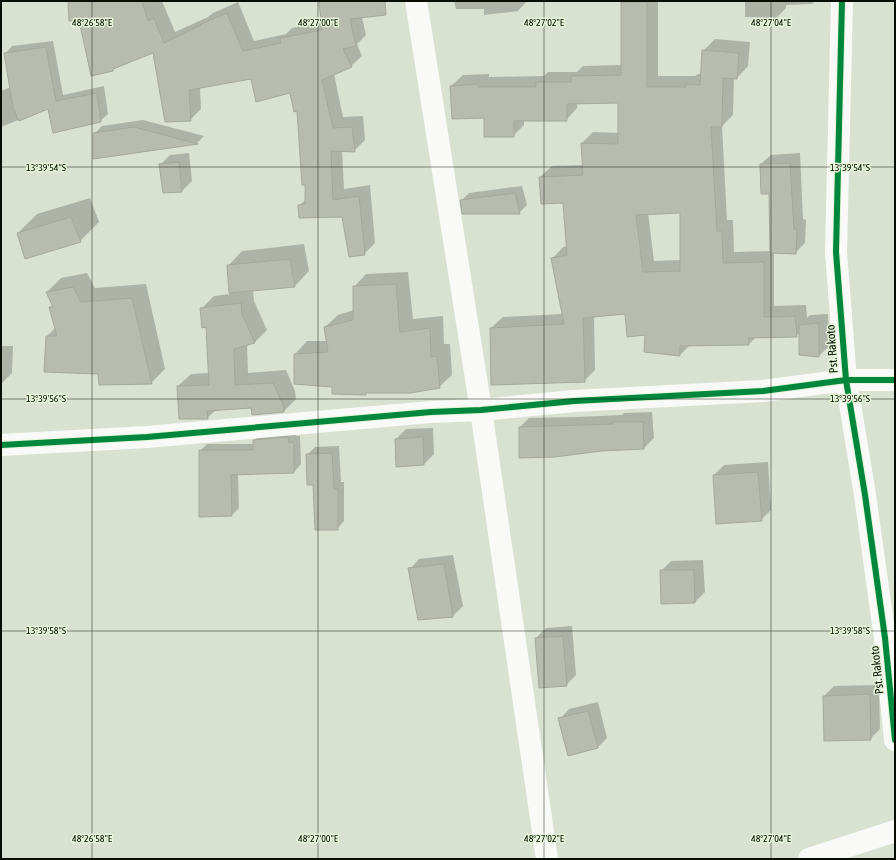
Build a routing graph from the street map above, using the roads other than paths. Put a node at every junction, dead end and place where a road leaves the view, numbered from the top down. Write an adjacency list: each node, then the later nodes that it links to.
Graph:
1 (416, 1): 5 (street)
2 (842, 1): 3 (street, Pst. Rakoto)
3 (846, 380): 4 (street); 5 (street); 7 (street, Pst. Rakoto)
4 (895, 380)
5 (481, 410): 6 (street); 9 (street)
6 (1, 445)
7 (895, 740)
8 (895, 831): 10 (street)
9 (547, 859)
10 (810, 859)

